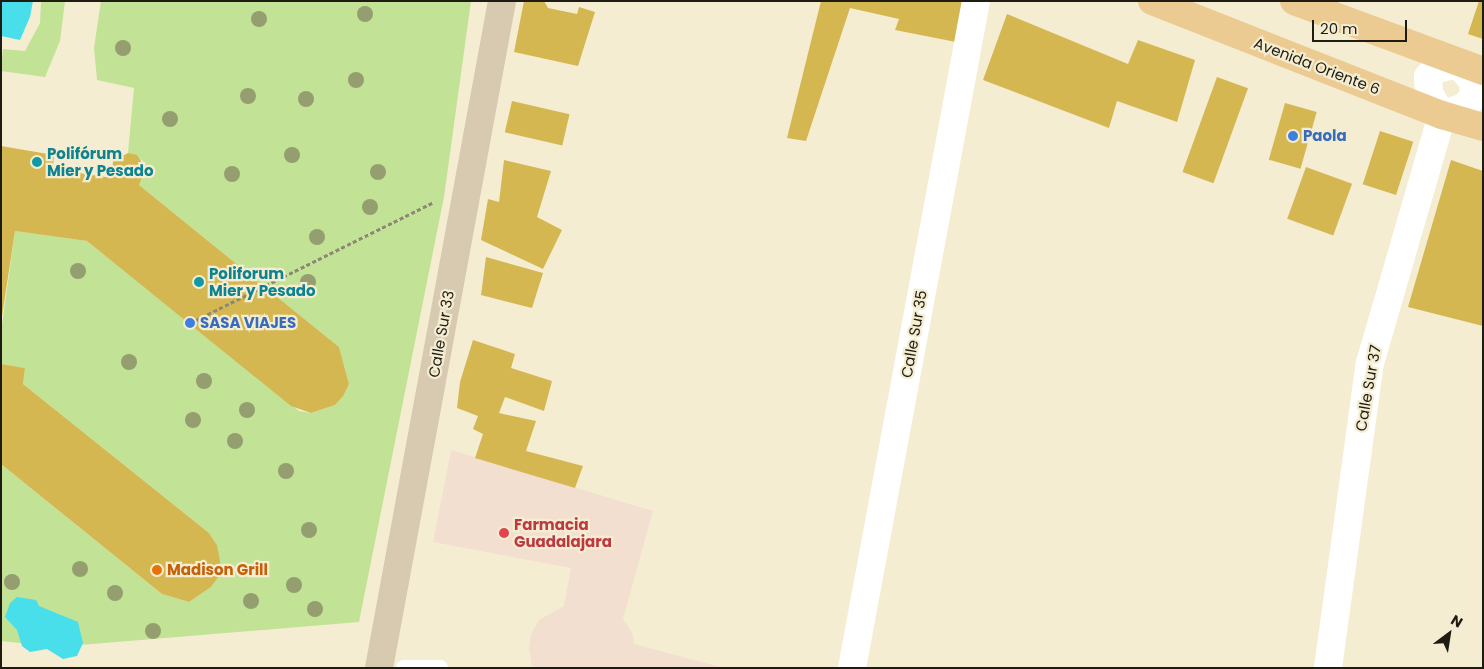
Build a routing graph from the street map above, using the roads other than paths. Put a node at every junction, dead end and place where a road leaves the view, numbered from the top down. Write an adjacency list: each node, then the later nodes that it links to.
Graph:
1 (502, 1): 8 (street, Calle Sur 33)
2 (976, 1): 11 (street, Calle Sur 35)
3 (1152, 1): 6 (main road, Avenida Oriente 6)
4 (1294, 1): 5 (main road)
5 (1470, 67): 6 (street)
6 (1442, 115): 7 (main road, Avenida Oriente 6); 12 (street, Calle Sur 37)
7 (1483, 127)
8 (379, 668)
9 (404, 668): 10 (lane)
10 (440, 668)
11 (852, 668)
12 (1328, 668)

